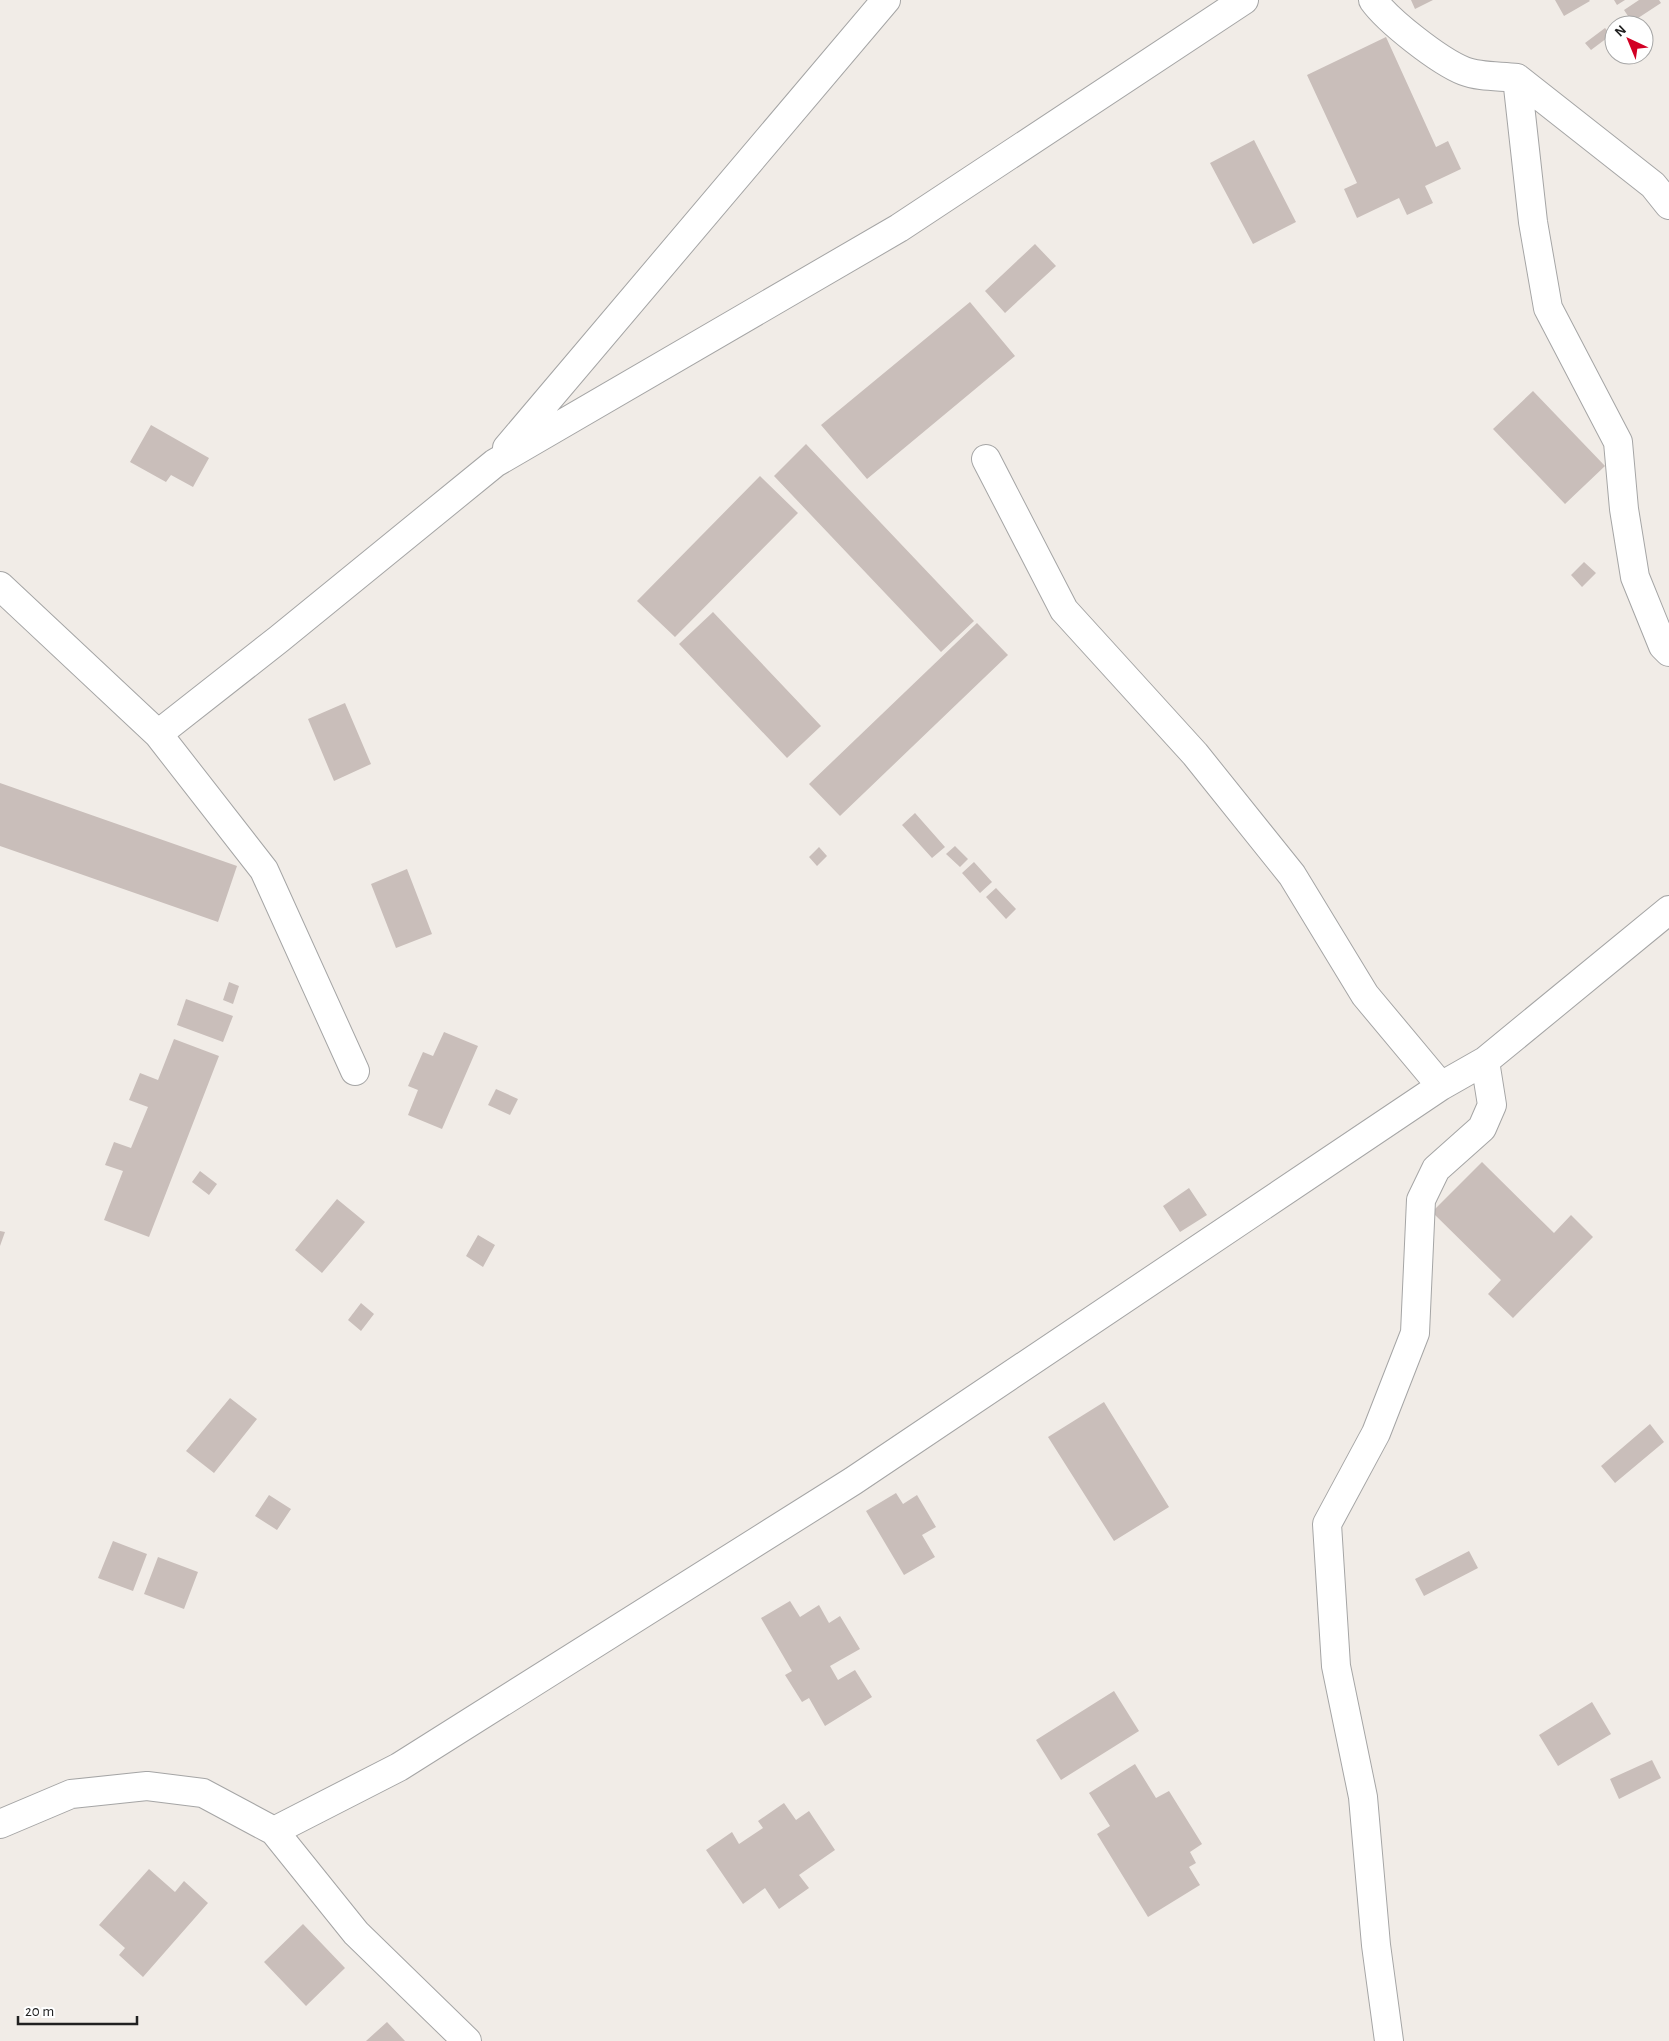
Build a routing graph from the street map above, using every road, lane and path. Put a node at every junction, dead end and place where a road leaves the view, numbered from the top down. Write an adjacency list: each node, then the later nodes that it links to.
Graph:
1 (886, 0): 7 (street)
2 (1244, 0): 7 (street)
3 (1374, 0): 4 (street)
4 (1517, 78): 5 (street); 9 (street)
5 (1669, 205)
6 (986, 459): 14 (street)
7 (495, 463): 10 (street)
8 (0, 586): 10 (street)
9 (1669, 652)
10 (158, 734): 13 (street)
11 (1669, 910): 12 (street)
12 (1485, 1060): 14 (street); 18 (street)
13 (355, 1071)
14 (1441, 1086): 16 (street)
15 (0, 1824): 16 (street)
16 (274, 1831): 17 (street)
17 (467, 2041)
18 (1388, 2041)

